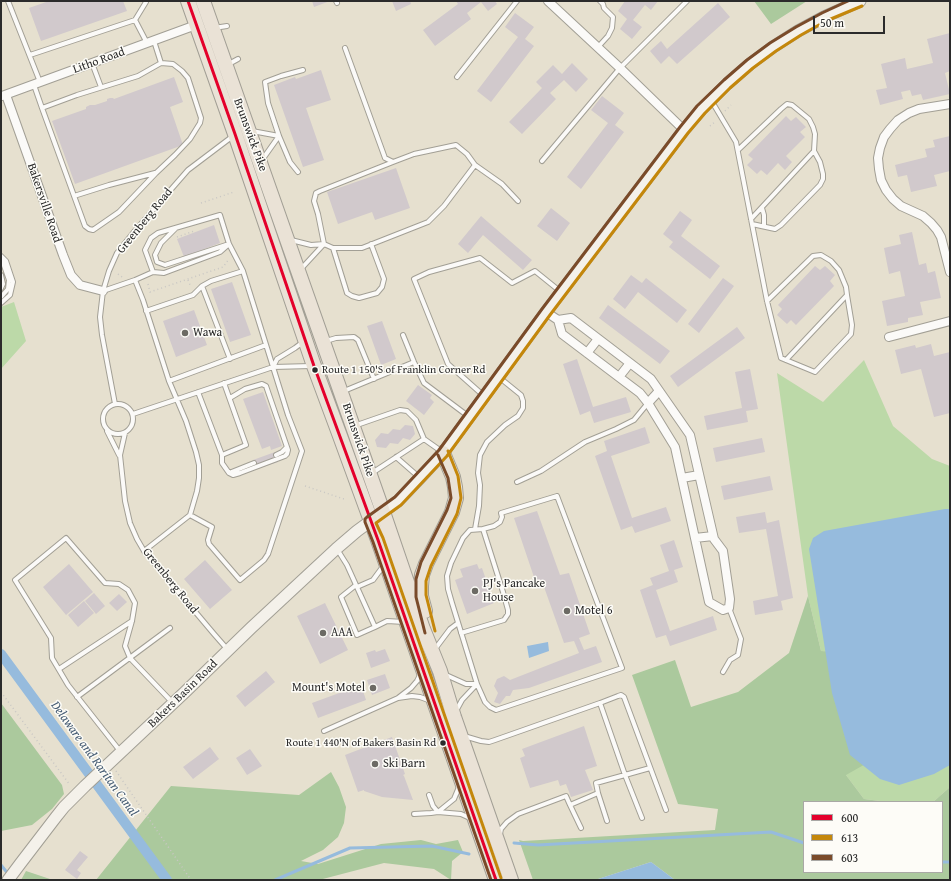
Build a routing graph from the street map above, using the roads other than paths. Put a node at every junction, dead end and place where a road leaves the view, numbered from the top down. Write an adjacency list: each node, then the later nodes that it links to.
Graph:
1 (8, 1): 17 (lane)
2 (145, 1): 10 (lane)
3 (188, 1): 11 (highway, Brunswick Pike)
4 (203, 1): 13 (highway, Brunswick Pike)
5 (517, 1): 24 (lane)
6 (548, 1): 16 (street)
7 (600, 1): 16 (lane)
8 (687, 1): 22 (lane)
9 (860, 1): 28 (main road, Bakers Basin Road)
10 (135, 20): 14 (lane); 17 (lane)
11 (196, 25): 14 (street, Litho Road); 32 (highway, Brunswick Pike)
12 (227, 26): 13 (lane)
13 (212, 28): 21 (highway, Brunswick Pike)
14 (150, 42): 19 (street, Litho Road); 20 (lane)
15 (345, 48): 37 (lane)
16 (598, 48): 22 (street)
17 (30, 56): 25 (lane)
18 (238, 60): 21 (lane)
19 (92, 63): 25 (street, Litho Road); 26 (lane)
20 (161, 63): 26 (lane); 41 (lane)
21 (225, 66): 32 (highway, Brunswick Pike)
22 (620, 68): 31 (street); 36 (lane)
23 (303, 70): 33 (lane)
24 (457, 77)
25 (37, 83): 27 (street, Litho Road); 30 (lane)
26 (101, 87): 30 (lane)
27 (2, 95): 63 (street, Bakersville Road)
28 (711, 100): 31 (main road, Bakers Basin Road); 34 (lane)
29 (950, 104): 58 (street)
30 (42, 108): 42 (lane)
31 (684, 130): 64 (main road, Bakers Basin Road)
32 (241, 132): 33 (lane); 38 (highway, Brunswick Pike); 63 (lane, Greenberg Road); 76 (highway, Brunswick Pike)
33 (279, 136): 38 (lane); 40 (lane)
34 (738, 150): 35 (lane); 45 (lane)
35 (814, 151): 44 (lane); 47 (lane)
36 (542, 161)
37 (393, 162): 39 (lane); 51 (lane)
38 (260, 163): 49 (highway, Brunswick Pike)
39 (475, 165): 43 (lane); 52 (lane)
40 (298, 172)
41 (156, 173): 42 (lane); 42 (lane)
42 (74, 196)
43 (518, 201)
44 (762, 208): 45 (lane); 47 (lane)
45 (751, 219): 46 (lane)
46 (752, 224): 47 (lane); 67 (lane)
47 (764, 226)
48 (177, 228): 50 (lane); 50 (lane); 56 (lane)
49 (287, 239): 51 (lane); 57 (highway, Brunswick Pike)
50 (228, 244): 55 (lane); 56 (lane)
51 (324, 244): 53 (lane); 57 (lane)
52 (371, 244): 53 (lane); 53 (lane)
53 (333, 248)
54 (1, 256): 66 (lane); 68 (lane)
55 (243, 271): 61 (lane); 78 (lane)
56 (153, 272): 60 (lane)
57 (298, 272): 77 (highway, Brunswick Pike)
58 (950, 272)
59 (1, 275): 62 (lane)
60 (135, 280): 63 (lane); 69 (lane)
61 (202, 286): 69 (lane); 80 (lane)
62 (1, 288)
63 (104, 291): 98 (lane, Greenberg Road)
64 (561, 293): 70 (main road, Bakers Basin Road); 94 (lane)
65 (847, 295): 67 (lane); 81 (lane); 81 (lane)
66 (1, 297)
67 (767, 301): 81 (lane)
68 (1, 303)
69 (146, 311): 89 (lane)
70 (546, 312): 71 (street); 86 (main road, Bakers Basin Road)
71 (558, 320): 75 (street); 79 (street)
72 (950, 321): 74 (street)
73 (403, 335): 82 (lane)
74 (889, 337)
75 (598, 339): 79 (street); 83 (street)
76 (305, 340): 84 (highway, Brunswick Pike); 85 (lane)
77 (323, 342): 88 (lane); 93 (highway, Brunswick Pike)
78 (266, 345): 80 (lane); 85 (lane)
79 (587, 353): 87 (street)
80 (230, 358): 89 (lane)
81 (786, 360)
82 (414, 362): 88 (lane); 100 (lane)
83 (630, 363): 87 (street); 91 (street)
84 (314, 366): 85 (lane); 120 (highway, Brunswick Pike)
85 (273, 367): 90 (lane); 119 (lane)
86 (498, 377): 94 (main road, Bakers Basin Road); 121 (lane)
87 (618, 377): 97 (street)
88 (374, 379): 93 (lane)
89 (169, 381): 96 (lane)
90 (224, 383): 92 (lane); 95 (lane)
91 (659, 391): 97 (street); 114 (street)
92 (198, 392): 96 (lane); 108 (lane)
93 (341, 392): 101 (highway, Brunswick Pike)
94 (484, 396): 100 (main road, Bakers Basin Road)
95 (230, 398): 105 (lane); 108 (lane)
96 (177, 399): 99 (lane); 119 (lane)
97 (648, 403): 116 (street); 117 (lane)
98 (115, 404): 99 (lane); 102 (lane)
99 (133, 414): 103 (lane, Greenberg Road)
100 (469, 417): 106 (main road, Bakers Basin Road)
101 (353, 426): 104 (lane); 113 (highway, Brunswick Pike)
102 (106, 429): 103 (lane); 107 (lane)
103 (125, 433): 107 (lane, Greenberg Road)
104 (424, 439): 106 (lane); 110 (lane)
105 (287, 447): 109 (lane); 112 (lane)
106 (443, 452): 115 (main road, Bakers Basin Road); 137 (highway)
107 (120, 455): 126 (lane, Greenberg Road)
108 (222, 455): 112 (lane)
109 (276, 455)
110 (396, 457): 113 (lane); 115 (lane)
111 (254, 462): 112 (lane)
112 (229, 473)
113 (370, 474): 118 (highway, Brunswick Pike)
114 (699, 475): 116 (street); 123 (street)
115 (420, 478): 118 (main road, Bakers Basin Road)
116 (682, 478): 124 (street)
117 (517, 482)
118 (383, 512): 120 (main road, Bakers Basin Road); 141 (highway, Brunswick Pike)
119 (190, 515): 126 (lane)
120 (370, 521): 125 (main road, Bakers Basin Road); 127 (highway, Brunswick Pike)
121 (475, 529): 122 (lane); 132 (lane)
122 (483, 529): 135 (lane); 143 (lane)
123 (713, 536): 124 (street); 129 (street)
124 (695, 538): 129 (street)
125 (336, 549): 128 (lane); 136 (main road, Bakers Basin Road)
126 (144, 551): 136 (lane, Greenberg Road)
127 (386, 563): 128 (lane); 131 (highway, Brunswick Pike)
128 (357, 586): 133 (lane); 133 (lane)
129 (729, 608): 142 (lane)
130 (132, 621): 138 (lane); 139 (lane); 139 (lane)
131 (406, 622): 133 (lane); 140 (highway, Brunswick Pike)
132 (458, 623): 135 (lane); 137 (lane)
133 (375, 627)
134 (170, 628): 138 (lane)
135 (461, 633): 143 (lane)
136 (228, 650): 148 (main road, Bakers Basin Road)
137 (434, 650): 141 (highway)
138 (130, 658): 144 (lane); 148 (lane)
139 (59, 669): 144 (lane)
140 (423, 669): 145 (lane); 146 (highway, Brunswick Pike)
141 (440, 671): 143 (lane); 149 (highway, Brunswick Pike)
142 (723, 672)
143 (477, 684): 149 (lane)
144 (77, 697): 152 (lane)
145 (398, 698): 146 (lane); 150 (lane)
146 (434, 702): 155 (highway, Brunswick Pike)
147 (600, 703): 151 (lane); 153 (lane); 154 (lane)
148 (173, 704): 152 (main road, Bakers Basin Road)
149 (454, 717): 151 (highway, Brunswick Pike)
150 (324, 730)
151 (460, 735): 166 (highway, Brunswick Pike)
152 (121, 753): 167 (main road, Bakers Basin Road)
153 (650, 768): 154 (lane); 159 (lane)
154 (625, 775): 156 (lane); 162 (lane)
155 (462, 781): 160 (lane); 163 (highway, Brunswick Pike)
156 (598, 793): 158 (lane); 164 (lane)
157 (429, 795): 160 (lane)
158 (570, 805): 165 (lane); 166 (lane)
159 (666, 810)
160 (438, 812): 161 (lane); 163 (lane)
161 (414, 814)
162 (642, 818)
163 (476, 821): 168 (highway, Brunswick Pike)
164 (607, 821)
165 (581, 828)
166 (498, 843): 169 (highway, Brunswick Pike)
167 (8, 880)
168 (496, 880)
169 (511, 880)

